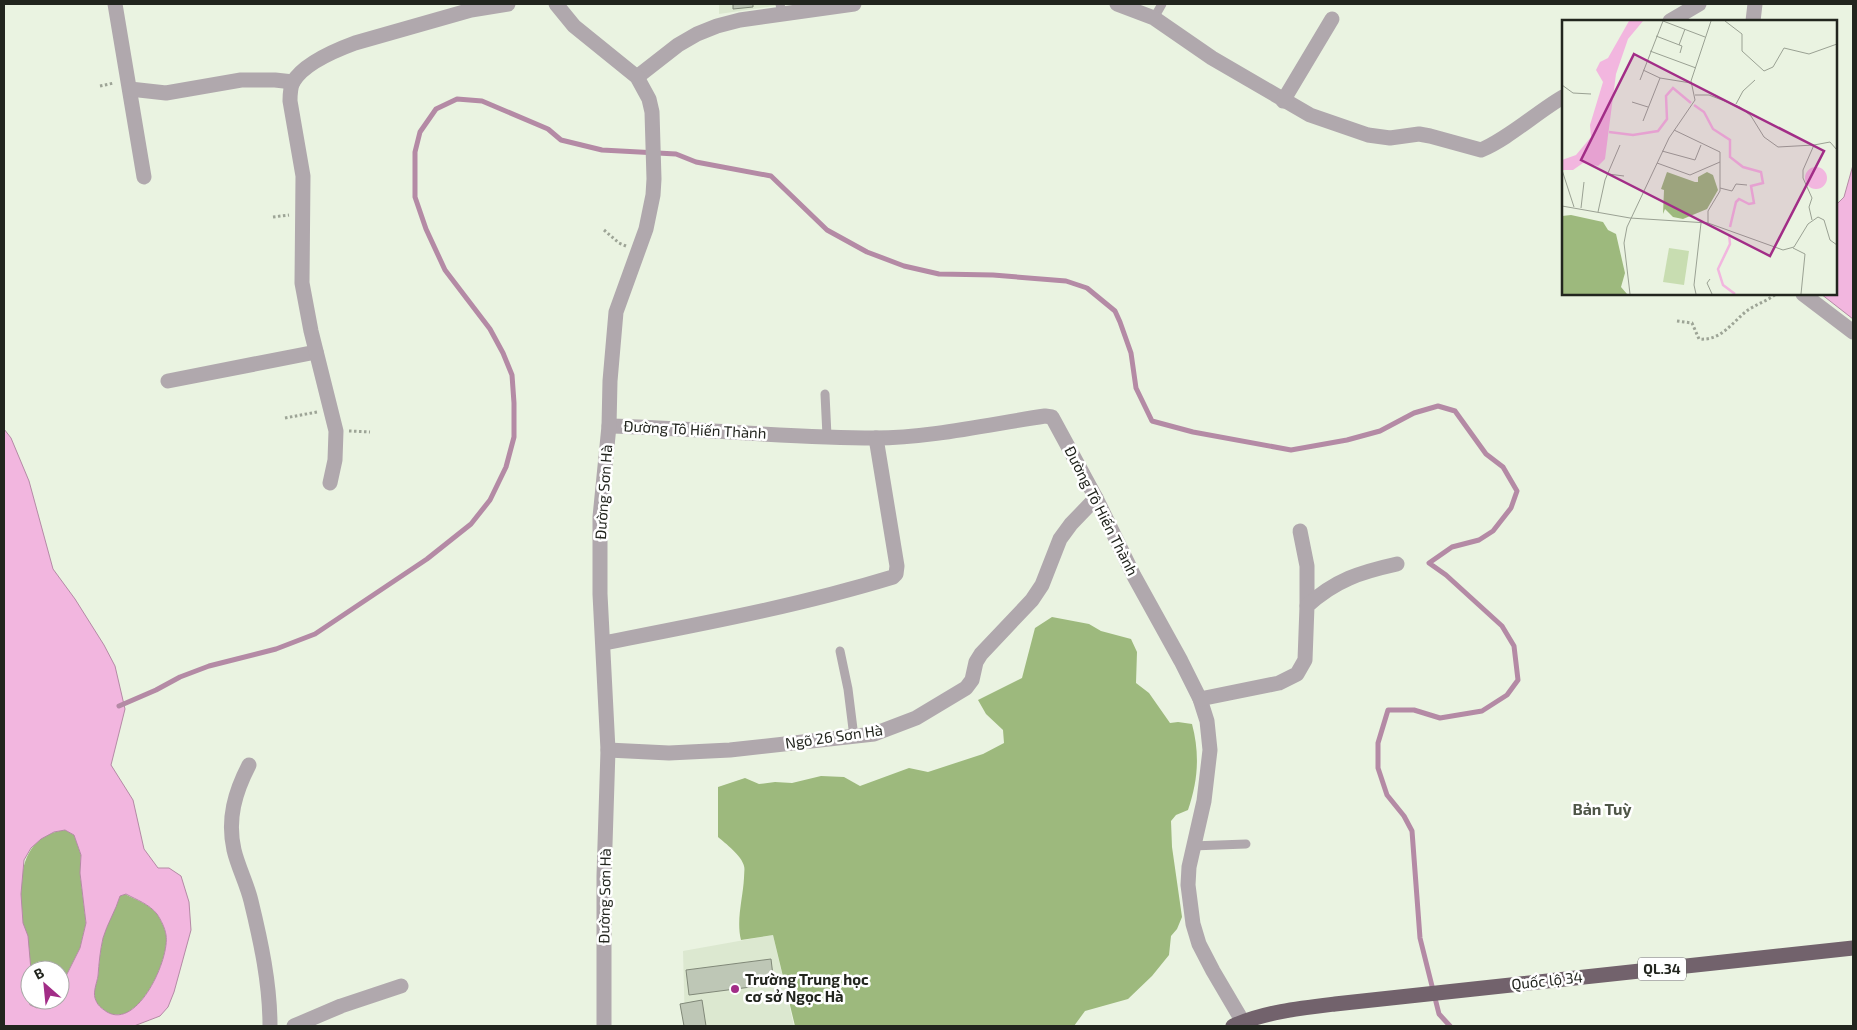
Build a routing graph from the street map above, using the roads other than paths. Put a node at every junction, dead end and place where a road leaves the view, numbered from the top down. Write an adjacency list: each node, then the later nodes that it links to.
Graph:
1 (115, 4): 16 (street)
2 (508, 4): 15 (street)
3 (556, 4): 14 (street, Đường Sơn Hà)
4 (854, 4): 9 (street)
5 (1117, 4): 10 (street)
6 (1162, 4): 10 (lane)
7 (1699, 4): 12 (street)
8 (1756, 4): 13 (street)
9 (781, 9): 14 (street)
10 (1154, 18): 18 (street)
11 (1332, 19): 18 (street)
12 (1672, 20)
13 (1753, 20)
14 (637, 77): 25 (street, Đường Sơn Hà)
15 (293, 82): 16 (street); 22 (street)
16 (130, 89): 19 (street)
17 (1562, 98): 18 (street)
18 (1283, 101)
19 (144, 177)
20 (1804, 295): 21 (street)
21 (1853, 332)
22 (316, 352): 23 (street); 28 (street)
23 (168, 381)
24 (825, 394): 26 (lane)
25 (609, 426): 26 (street, Đường Tô Hiến Thành); 33 (street, Đường Sơn Hà)
26 (827, 436): 27 (street, Đường Tô Hiến Thành)
27 (876, 438): 29 (street, Đường Tô Hiến Thành); 33 (street)
28 (330, 483)
29 (1096, 498): 35 (street, Đường Tô Hiến Thành); 36 (street, Ngõ 26 Sơn Hà)
30 (1300, 531): 32 (street)
31 (1397, 564): 32 (street)
32 (1308, 606): 35 (street)
33 (604, 643): 37 (street, Đường Sơn Hà)
34 (840, 652): 36 (lane)
35 (1200, 699): 40 (street, Đường Tô Hiến Thành)
36 (854, 737): 37 (street, Ngõ 26 Sơn Hà)
37 (608, 750): 46 (street, Đường Sơn Hà)
38 (248, 765): 44 (street)
39 (1246, 844): 40 (lane)
40 (1192, 846): 43 (street, Đường Tô Hiến Thành)
41 (1853, 948): 43 (highway, Quốc lộ 34 / QL.34)
42 (401, 986): 45 (street)
43 (1238, 1024)
44 (270, 1026)
45 (294, 1026)
46 (604, 1026)

